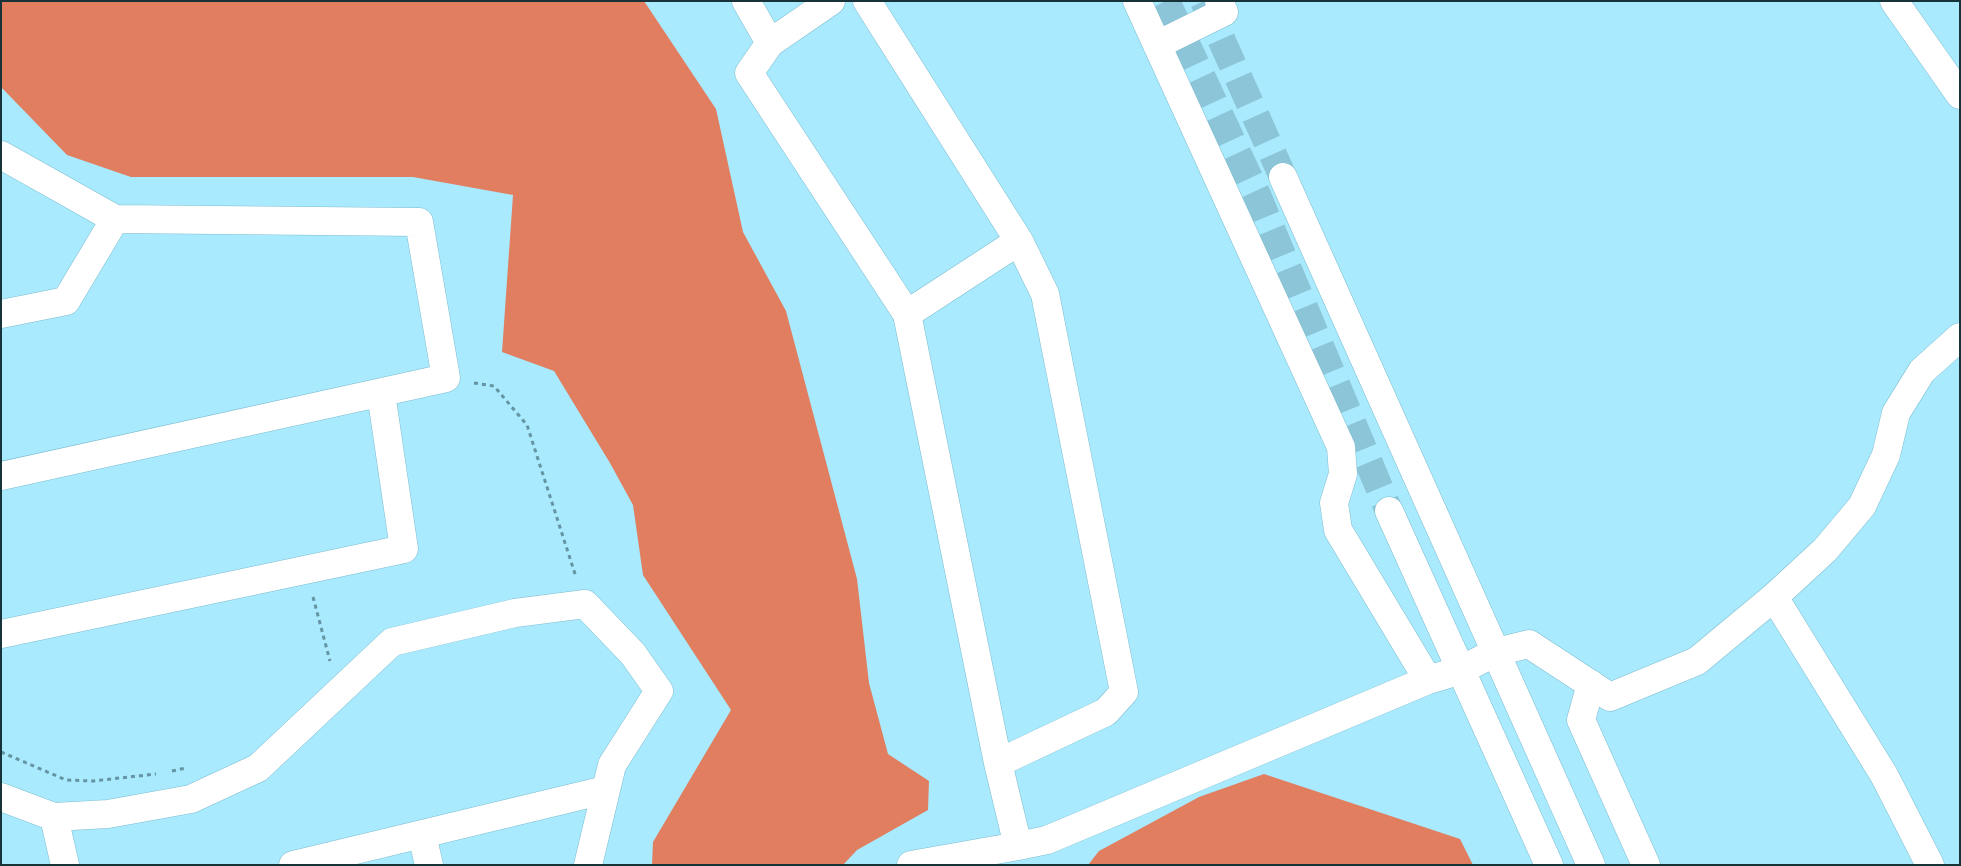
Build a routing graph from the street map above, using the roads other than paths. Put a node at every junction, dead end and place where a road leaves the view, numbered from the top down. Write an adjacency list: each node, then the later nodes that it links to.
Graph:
1 (746, 1): 7 (street)
2 (831, 1): 7 (street)
3 (867, 1): 13 (street)
4 (1137, 1): 8 (street)
5 (1219, 1): 8 (street)
6 (1894, 1): 9 (street)
7 (770, 42): 15 (street)
8 (1157, 45): 24 (street)
9 (1960, 95)
10 (1, 155): 12 (street)
11 (1283, 177): 22 (street)
12 (115, 219): 14 (street); 17 (street)
13 (1020, 241): 15 (street); 26 (street)
14 (1, 314)
15 (907, 314): 26 (street)
16 (1960, 337): 20 (street)
17 (381, 393): 18 (street); 21 (street)
18 (1, 476)
19 (1389, 511): 23 (street)
20 (1774, 597): 25 (street); 40 (street)
21 (1, 634)
22 (1496, 652): 23 (street); 25 (street); 38 (street)
23 (1461, 670): 24 (street); 37 (street)
24 (1428, 680): 31 (street)
25 (1591, 684): 39 (street)
26 (998, 763): 31 (street)
27 (605, 790): 29 (street); 30 (street); 35 (street)
28 (1, 797): 29 (street)
29 (54, 817): 32 (street)
30 (422, 835): 33 (street); 34 (street)
31 (1018, 846): 36 (street)
32 (65, 865)
33 (293, 865)
34 (429, 865)
35 (588, 865)
36 (911, 865)
37 (1549, 865)
38 (1591, 865)
39 (1646, 865)
40 (1930, 865)

